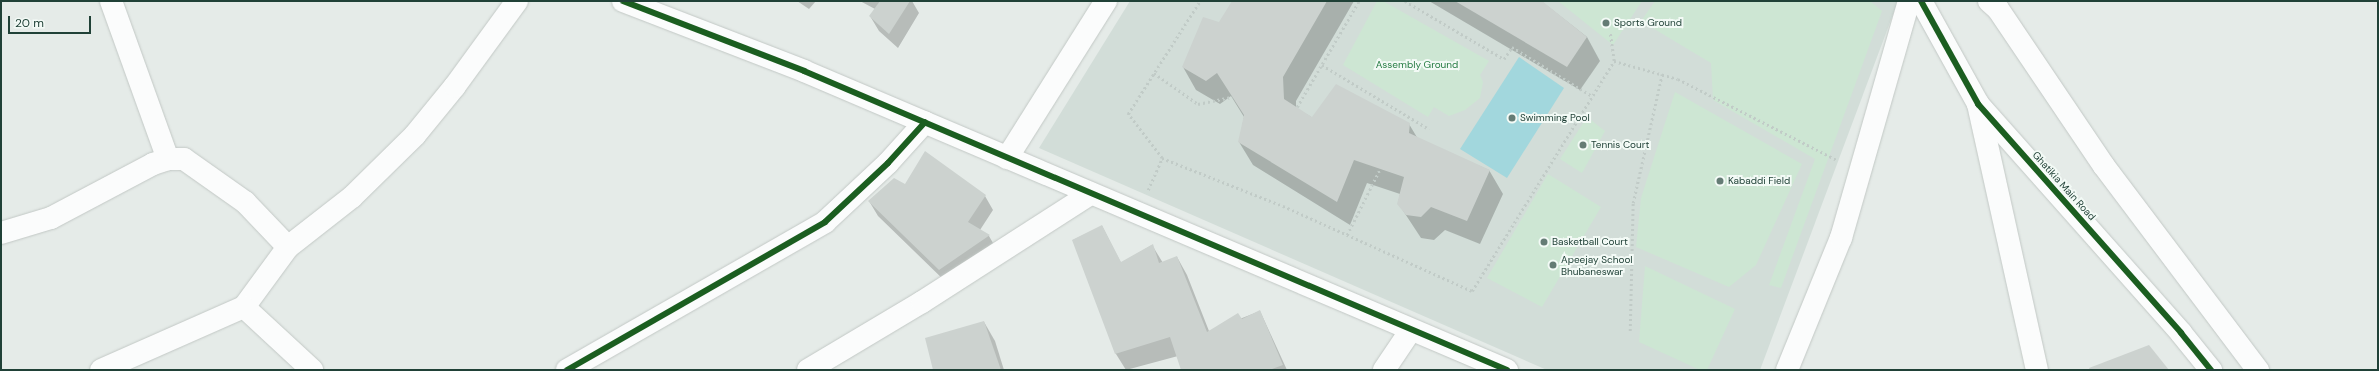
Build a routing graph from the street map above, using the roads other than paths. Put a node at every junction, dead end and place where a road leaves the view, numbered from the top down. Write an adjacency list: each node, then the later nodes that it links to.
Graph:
1 (111, 1): 11 (street)
2 (517, 1): 14 (street)
3 (623, 1): 9 (street)
4 (1106, 1): 10 (street)
5 (1909, 1): 23 (street)
6 (1921, 1): 8 (street, Ghatikia Main Road)
7 (1989, 1): 26 (street)
8 (1978, 104): 24 (street); 25 (street, Ghatikia Main Road)
9 (925, 122): 10 (street); 19 (street)
10 (1007, 158): 12 (street)
11 (168, 159): 13 (street); 14 (street)
12 (1090, 194): 16 (street); 20 (street)
13 (1, 233)
14 (288, 247): 15 (street)
15 (244, 307): 17 (street); 18 (street)
16 (1411, 330): 21 (street); 22 (street)
17 (101, 370)
18 (312, 370)
19 (567, 370)
20 (808, 370)
21 (1384, 370)
22 (1507, 370)
23 (1787, 370)
24 (2037, 370)
25 (2211, 370)
26 (2258, 370)

